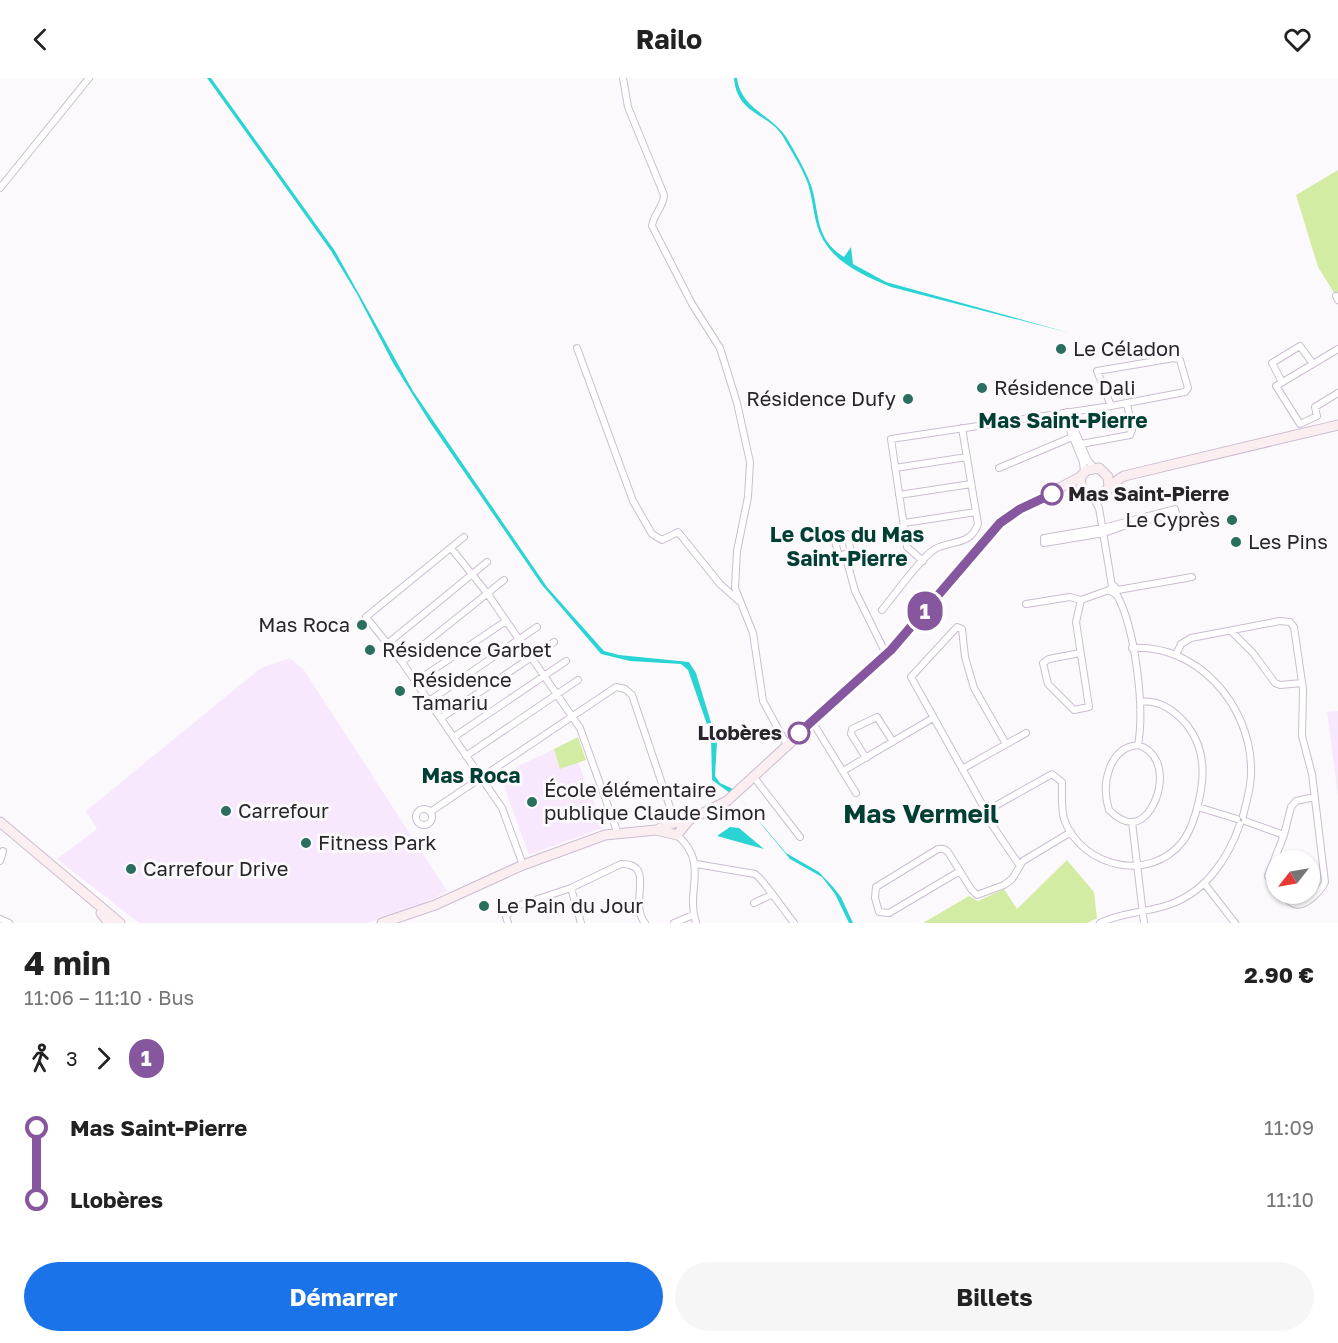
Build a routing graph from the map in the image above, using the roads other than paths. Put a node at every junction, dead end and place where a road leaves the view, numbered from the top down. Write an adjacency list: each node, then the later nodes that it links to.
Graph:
1 (89, 78): 3 (street)
2 (623, 78): 43 (street)
3 (0, 188)
4 (577, 348): 43 (street)
5 (1338, 349): 6 (street)
6 (1313, 364): 7 (street); 7 (street)
7 (1279, 384): 8 (street)
8 (1338, 393)
9 (1127, 403): 10 (street); 10 (street); 15 (street)
10 (1111, 406): 11 (street)
11 (1065, 413): 13 (street); 14 (street)
12 (1338, 425): 22 (street)
13 (962, 428): 16 (street); 17 (street)
14 (1075, 436): 15 (street); 18 (street); 21 (street)
15 (1081, 444): 19 (street)
16 (967, 457): 17 (street); 23 (street)
17 (895, 468): 27 (street)
18 (999, 468)
19 (1095, 468): 20 (street); 21 (street)
20 (1106, 473): 22 (street); 24 (street)
21 (1082, 475): 25 (street); 26 (street)
22 (1124, 476): 24 (street)
23 (971, 484): 27 (street); 29 (street)
24 (1109, 487): 28 (street)
25 (1056, 492): 26 (street); 54 (street)
26 (1082, 492): 28 (street)
27 (899, 495): 30 (street)
28 (1097, 497): 31 (street)
29 (976, 512): 30 (street); 35 (street)
30 (904, 523): 35 (street)
31 (1103, 530): 31 (street); 31 (street); 40 (street)
32 (464, 537): 33 (street)
33 (451, 548): 37 (street); 51 (street)
34 (845, 554): 54 (street)
35 (923, 561): 45 (street)
36 (487, 562): 37 (street)
37 (473, 575): 41 (street); 51 (street)
38 (1192, 577): 40 (street)
39 (504, 580): 41 (street)
40 (1114, 590): 42 (street); 52 (street)
41 (487, 594): 46 (street); 58 (street)
42 (1081, 600): 44 (street); 53 (street)
43 (740, 601): 74 (street)
44 (1026, 604)
45 (882, 610)
46 (506, 621): 49 (street); 61 (street)
47 (537, 627): 49 (street)
48 (1231, 631): 55 (street); 62 (street); 62 (street)
49 (519, 639): 56 (street); 64 (street)
50 (554, 642): 56 (street)
51 (387, 644): 58 (street)
52 (1132, 648): 55 (street); 65 (street)
53 (1080, 653): 53 (street)
54 (886, 654): 69 (street)
55 (1176, 655): 87 (street)
56 (531, 658): 59 (street); 67 (street)
57 (566, 661): 59 (street)
58 (402, 662): 61 (street)
59 (544, 676): 63 (street); 71 (street)
60 (578, 680): 63 (street)
61 (416, 682): 64 (street)
62 (1302, 683): 83 (street)
63 (557, 695): 66 (street); 76 (street)
64 (429, 700): 67 (street)
65 (1140, 702): 75 (street); 84 (street)
66 (571, 716): 81 (street); 91 (street); 93 (street)
67 (441, 718): 71 (street)
68 (933, 718): 72 (street); 73 (street); 78 (street)
69 (812, 721): 74 (street); 79 (street)
70 (1026, 733): 73 (street)
71 (454, 737): 76 (street)
72 (893, 742): 77 (street); 77 (street)
73 (1006, 744): 78 (street)
74 (787, 745): 80 (street)
75 (1138, 745): 89 (street); 89 (street)
76 (466, 756): 81 (street)
77 (866, 758): 79 (street)
78 (962, 769): 86 (street)
79 (843, 771): 82 (street)
80 (753, 776): 91 (street); 95 (street)
81 (482, 778): 85 (street); 100 (street)
82 (856, 793)
83 (1315, 797): 94 (street); 107 (street)
84 (1198, 807): 87 (street); 102 (street)
85 (430, 812)
86 (987, 813): 92 (street); 101 (street)
87 (1241, 820): 94 (street); 104 (street)
88 (0, 822): 106 (street)
89 (1132, 822): 102 (street)
90 (0, 827): 111 (street)
91 (677, 830): 93 (street); 99 (street)
92 (1071, 832): 101 (street); 102 (street)
93 (618, 834): 100 (street)
94 (1284, 835): 96 (street)
95 (800, 837)
96 (1278, 850)
97 (3, 851): 98 (street)
98 (0, 861)
99 (696, 864): 108 (street); 112 (street)
100 (523, 865): 119 (street)
101 (1020, 866): 103 (street)
102 (1137, 866): 110 (street)
103 (960, 871): 103 (street)
104 (1204, 884): 110 (street); 128 (street)
105 (571, 888): 120 (street); 121 (street); 122 (street)
106 (82, 890): 117 (street); 118 (street)
107 (1320, 890)
108 (771, 895): 109 (street); 125 (street)
109 (754, 903)
110 (1142, 911): 126 (street); 127 (street)
111 (101, 913): 115 (street); 116 (street)
112 (693, 915): 123 (street); 124 (street)
113 (0, 919): 114 (street)
114 (9, 923)
115 (109, 923)
116 (114, 923)
117 (120, 923)
118 (128, 923)
119 (382, 923)
120 (508, 923)
121 (581, 923)
122 (645, 923)
123 (674, 923)
124 (696, 923)
125 (794, 923)
126 (1100, 923)
127 (1144, 923)
128 (1234, 923)

